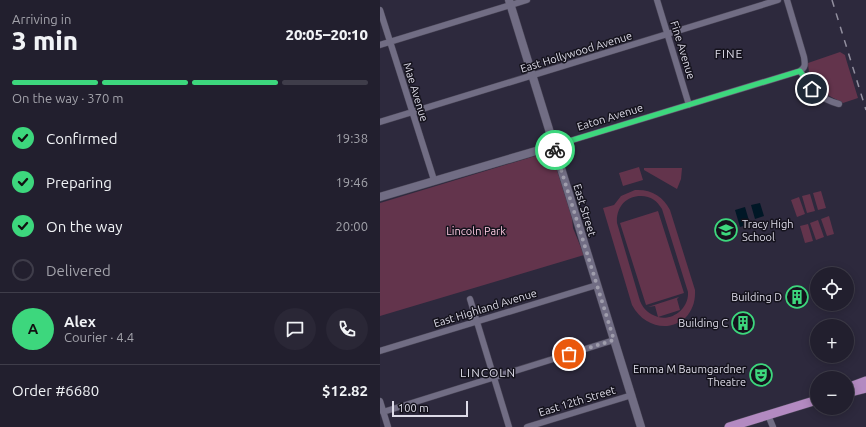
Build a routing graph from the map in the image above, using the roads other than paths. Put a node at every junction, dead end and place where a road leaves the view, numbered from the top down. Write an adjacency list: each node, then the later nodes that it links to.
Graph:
1 (527, 0): 5 (street)
2 (657, 0): 7 (street, Fine Avenue)
3 (778, 0): 7 (street, East Hollywood Avenue)
4 (787, 0): 10 (street)
5 (510, 3): 8 (street); 11 (street, East Street)
6 (380, 10): 8 (street, Mae Avenue)
7 (667, 34): 11 (street, East Hollywood Avenue); 13 (street, Fine Avenue)
8 (390, 42): 9 (street); 14 (street, Mae Avenue)
9 (380, 44)
10 (800, 71): 12 (street); 13 (street, Eaton Avenue)
11 (532, 76): 14 (street, East Hollywood Avenue); 16 (street, East Street)
12 (839, 104)
13 (689, 105): 16 (street, Eaton Avenue)
14 (412, 113): 15 (street, East Hollywood Avenue); 17 (street, Mae Avenue)
15 (380, 122)
16 (553, 146): 17 (street, Eaton Avenue); 19 (street, East Street)
17 (434, 180): 18 (street, Eaton Avenue)
18 (380, 197)
19 (597, 285): 21 (street, East Highland Avenue); 22 (street, East Street)
20 (470, 299): 21 (street)
21 (477, 322): 23 (street, East Highland Avenue); 24 (street)
22 (614, 340): 24 (street); 29 (street, East Street)
23 (380, 351)
24 (494, 377): 32 (street); 36 (street)
25 (866, 381): 26 (main road)
26 (854, 385)
27 (866, 388): 28 (main road)
28 (854, 391)
29 (632, 395): 34 (street, East 12th Street); 38 (street, East Street)
30 (380, 401): 32 (street)
31 (810, 402): 33 (main road)
32 (383, 412): 35 (street)
33 (768, 415): 39 (main road); 40 (street)
34 (548, 424): 37 (street, East 12th Street)
35 (388, 427)
36 (509, 427)
37 (527, 427)
38 (641, 427)
39 (728, 427)
40 (773, 427)

